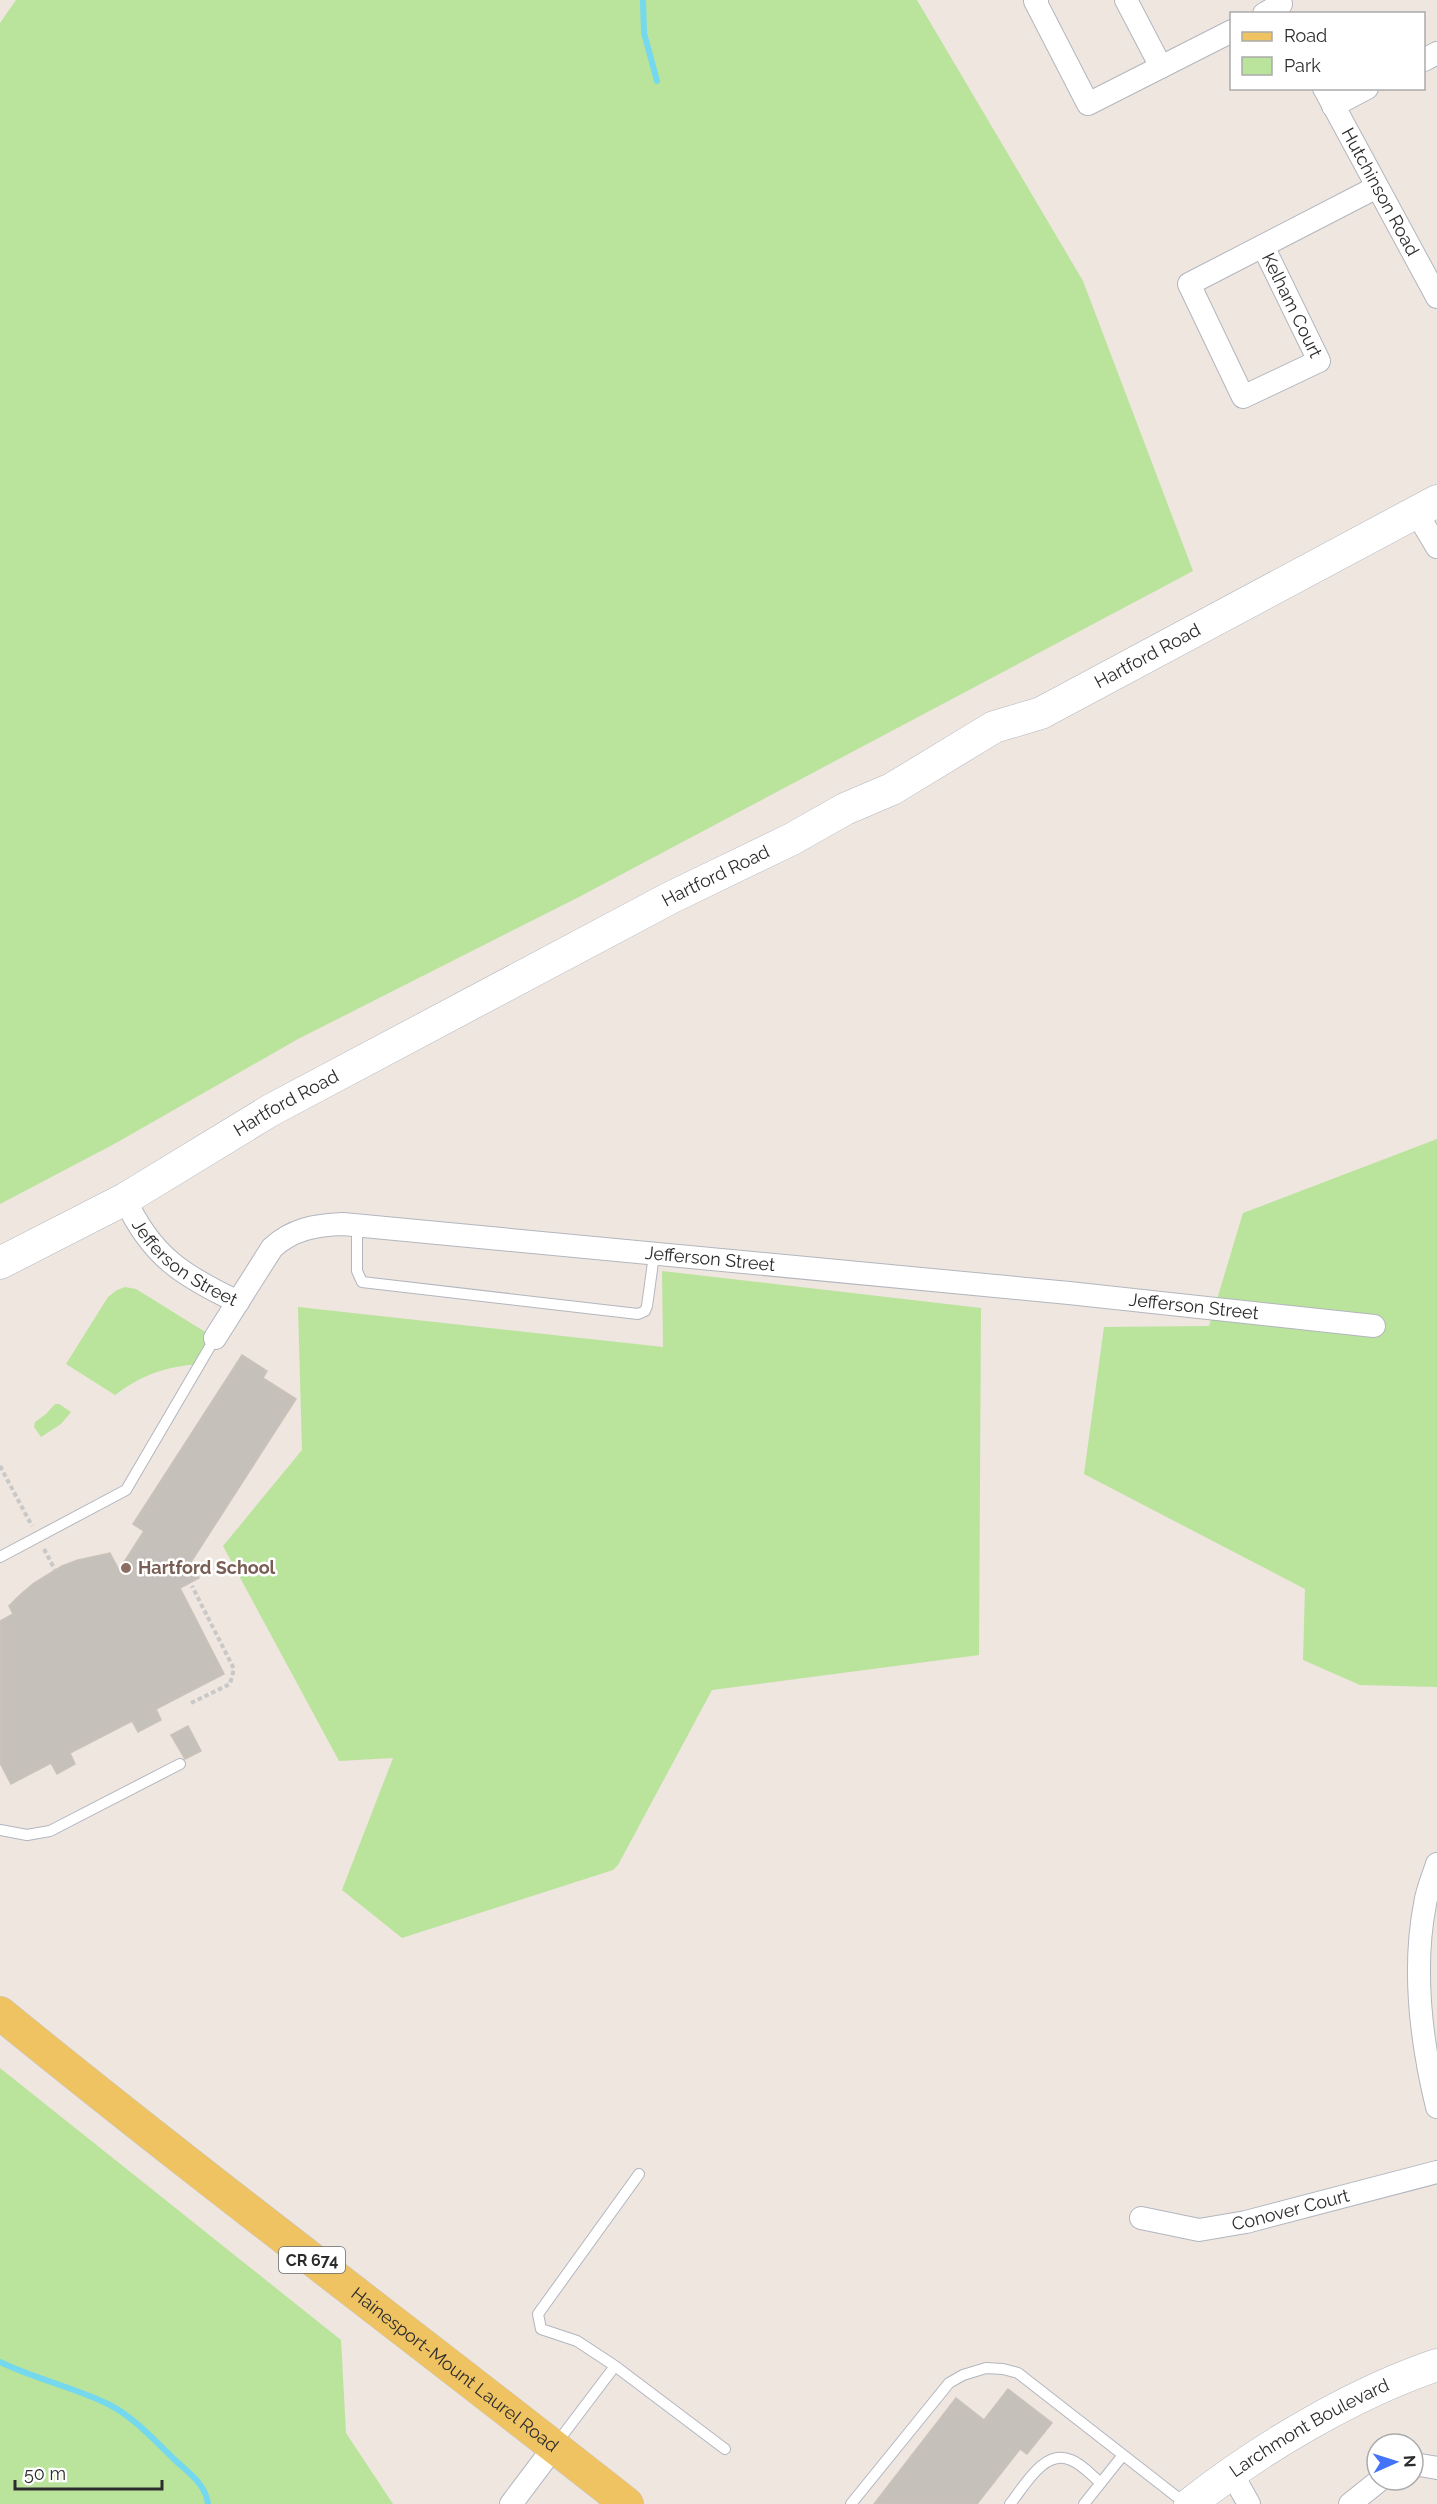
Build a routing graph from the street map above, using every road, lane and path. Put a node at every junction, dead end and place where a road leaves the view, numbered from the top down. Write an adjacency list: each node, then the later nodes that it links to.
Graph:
1 (1037, 0): 4 (street)
2 (1126, 0): 4 (street)
3 (1230, 32): 4 (street)
4 (1161, 67)
5 (1359, 90): 6 (street)
6 (1329, 97): 7 (street, Hutchinson Road)
7 (1377, 187): 8 (street, Kelham Court); 9 (street, Hutchinson Road)
8 (1263, 246): 8 (street, Kelham Court)
9 (1436, 294)
10 (1426, 507): 11 (street); 12 (street, Hartford Road)
11 (1437, 547)
12 (125, 1199): 15 (street, Hartford Road); 16 (street, Jefferson Street)
13 (357, 1226): 14 (street, Jefferson Street); 14 (lane); 16 (street, Jefferson Street)
14 (654, 1255): 17 (street, Jefferson Street)
15 (0, 1263)
16 (238, 1302): 18 (street)
17 (1374, 1326)
18 (215, 1338): 20 (lane)
19 (0, 1466): 20 (path)
20 (37, 1537): 21 (lane); 22 (path)
21 (0, 1557)
22 (55, 1570)
23 (192, 1586): 24 (path)
24 (191, 1703)
25 (180, 1764): 26 (lane)
26 (0, 1830)
27 (1437, 1864): 29 (street)
28 (0, 2013): 35 (main road, Hainesport-Mount Laurel Road / CR 674)
29 (1437, 2107)
30 (1437, 2172): 32 (street, Conover Court)
31 (639, 2174): 34 (lane)
32 (1141, 2218)
33 (1437, 2365): 38 (street, Larchmont Boulevard)
34 (615, 2366): 35 (lane); 36 (lane)
35 (554, 2446): 41 (street); 42 (main road, Hainesport-Mount Laurel Road / CR 674)
36 (725, 2449)
37 (1123, 2455): 39 (lane); 43 (lane); 46 (lane)
38 (1232, 2474): 46 (street, Larchmont Boulevard); 47 (street)
39 (1101, 2483): 44 (lane); 45 (lane)
40 (1365, 2492): 48 (street)
41 (511, 2504)
42 (627, 2504)
43 (851, 2504)
44 (1010, 2504)
45 (1084, 2504)
46 (1188, 2504)
47 (1249, 2504)
48 (1350, 2504)

